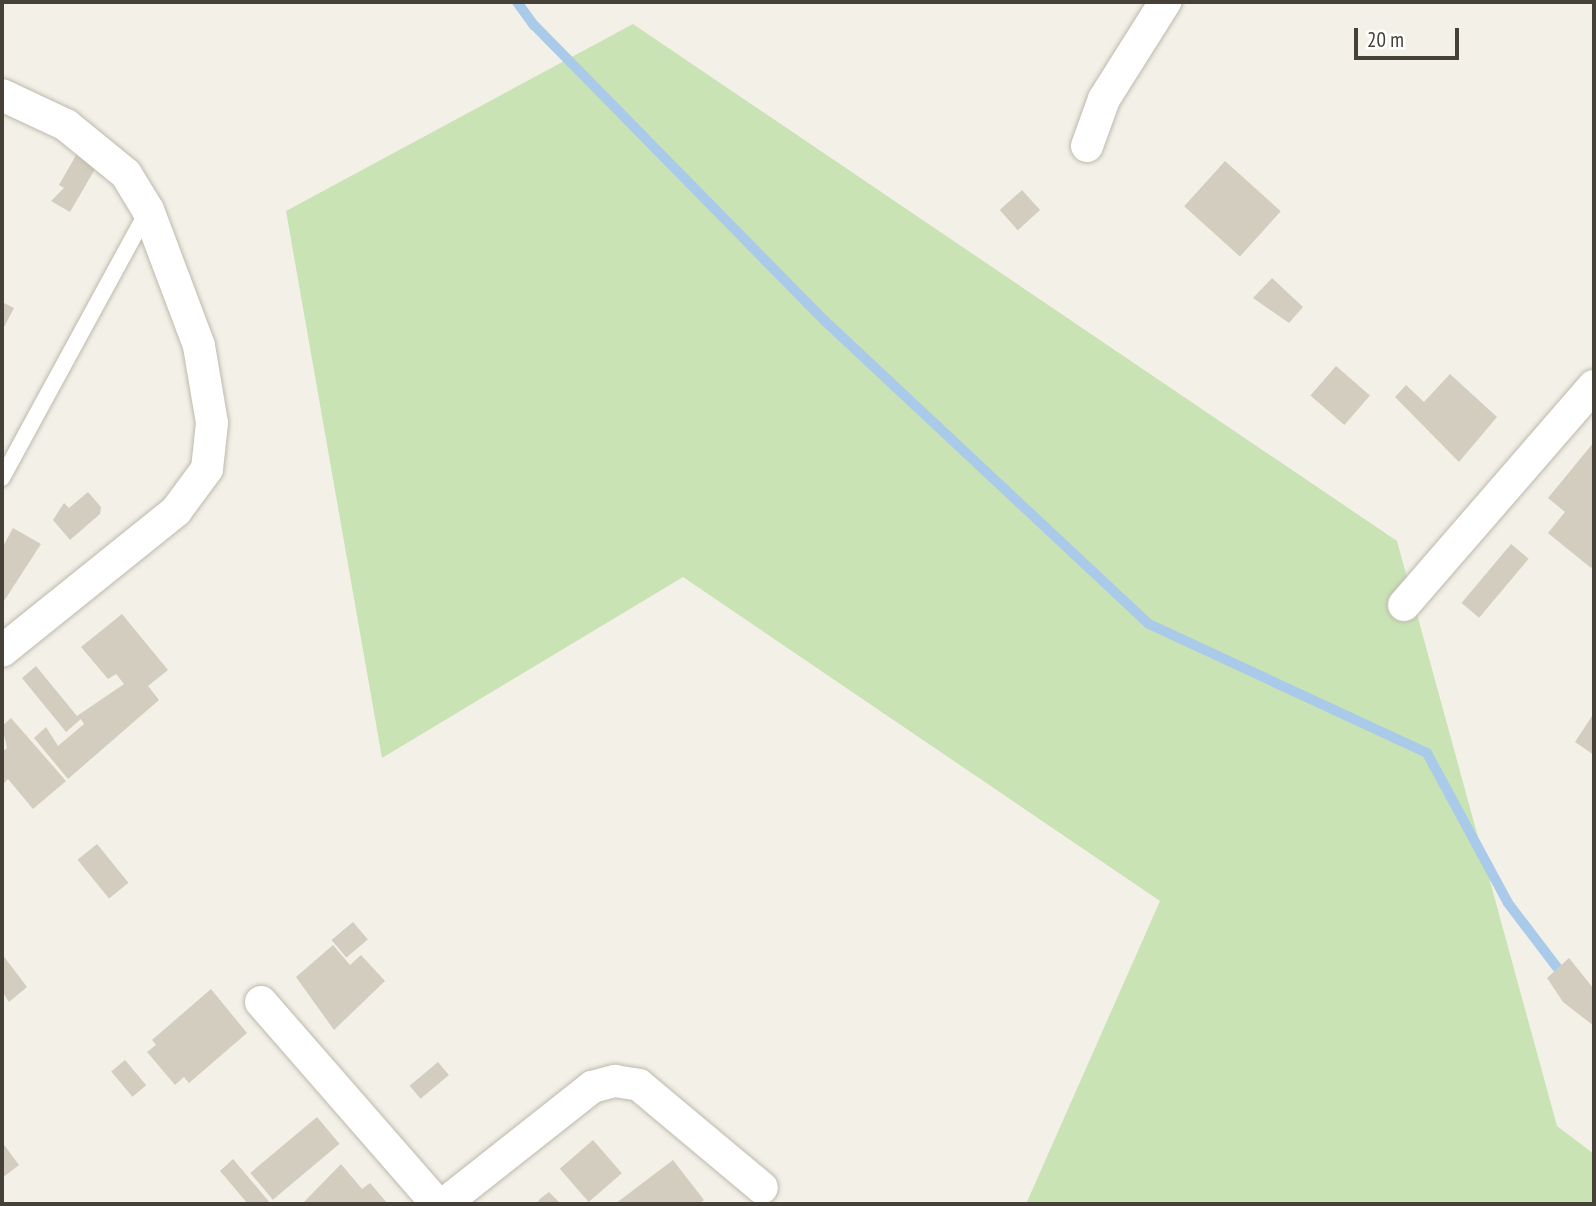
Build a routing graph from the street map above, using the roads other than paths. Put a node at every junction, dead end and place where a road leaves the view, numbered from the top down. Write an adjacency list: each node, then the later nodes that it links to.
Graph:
1 (1165, 2): 3 (street)
2 (2, 95): 4 (street)
3 (1087, 146)
4 (148, 210): 6 (lane); 8 (street)
5 (1594, 386): 7 (street)
6 (2, 478)
7 (1404, 605)
8 (2, 651)
9 (261, 1002): 11 (street)
10 (762, 1188): 12 (street)
11 (437, 1204)
12 (444, 1204)

